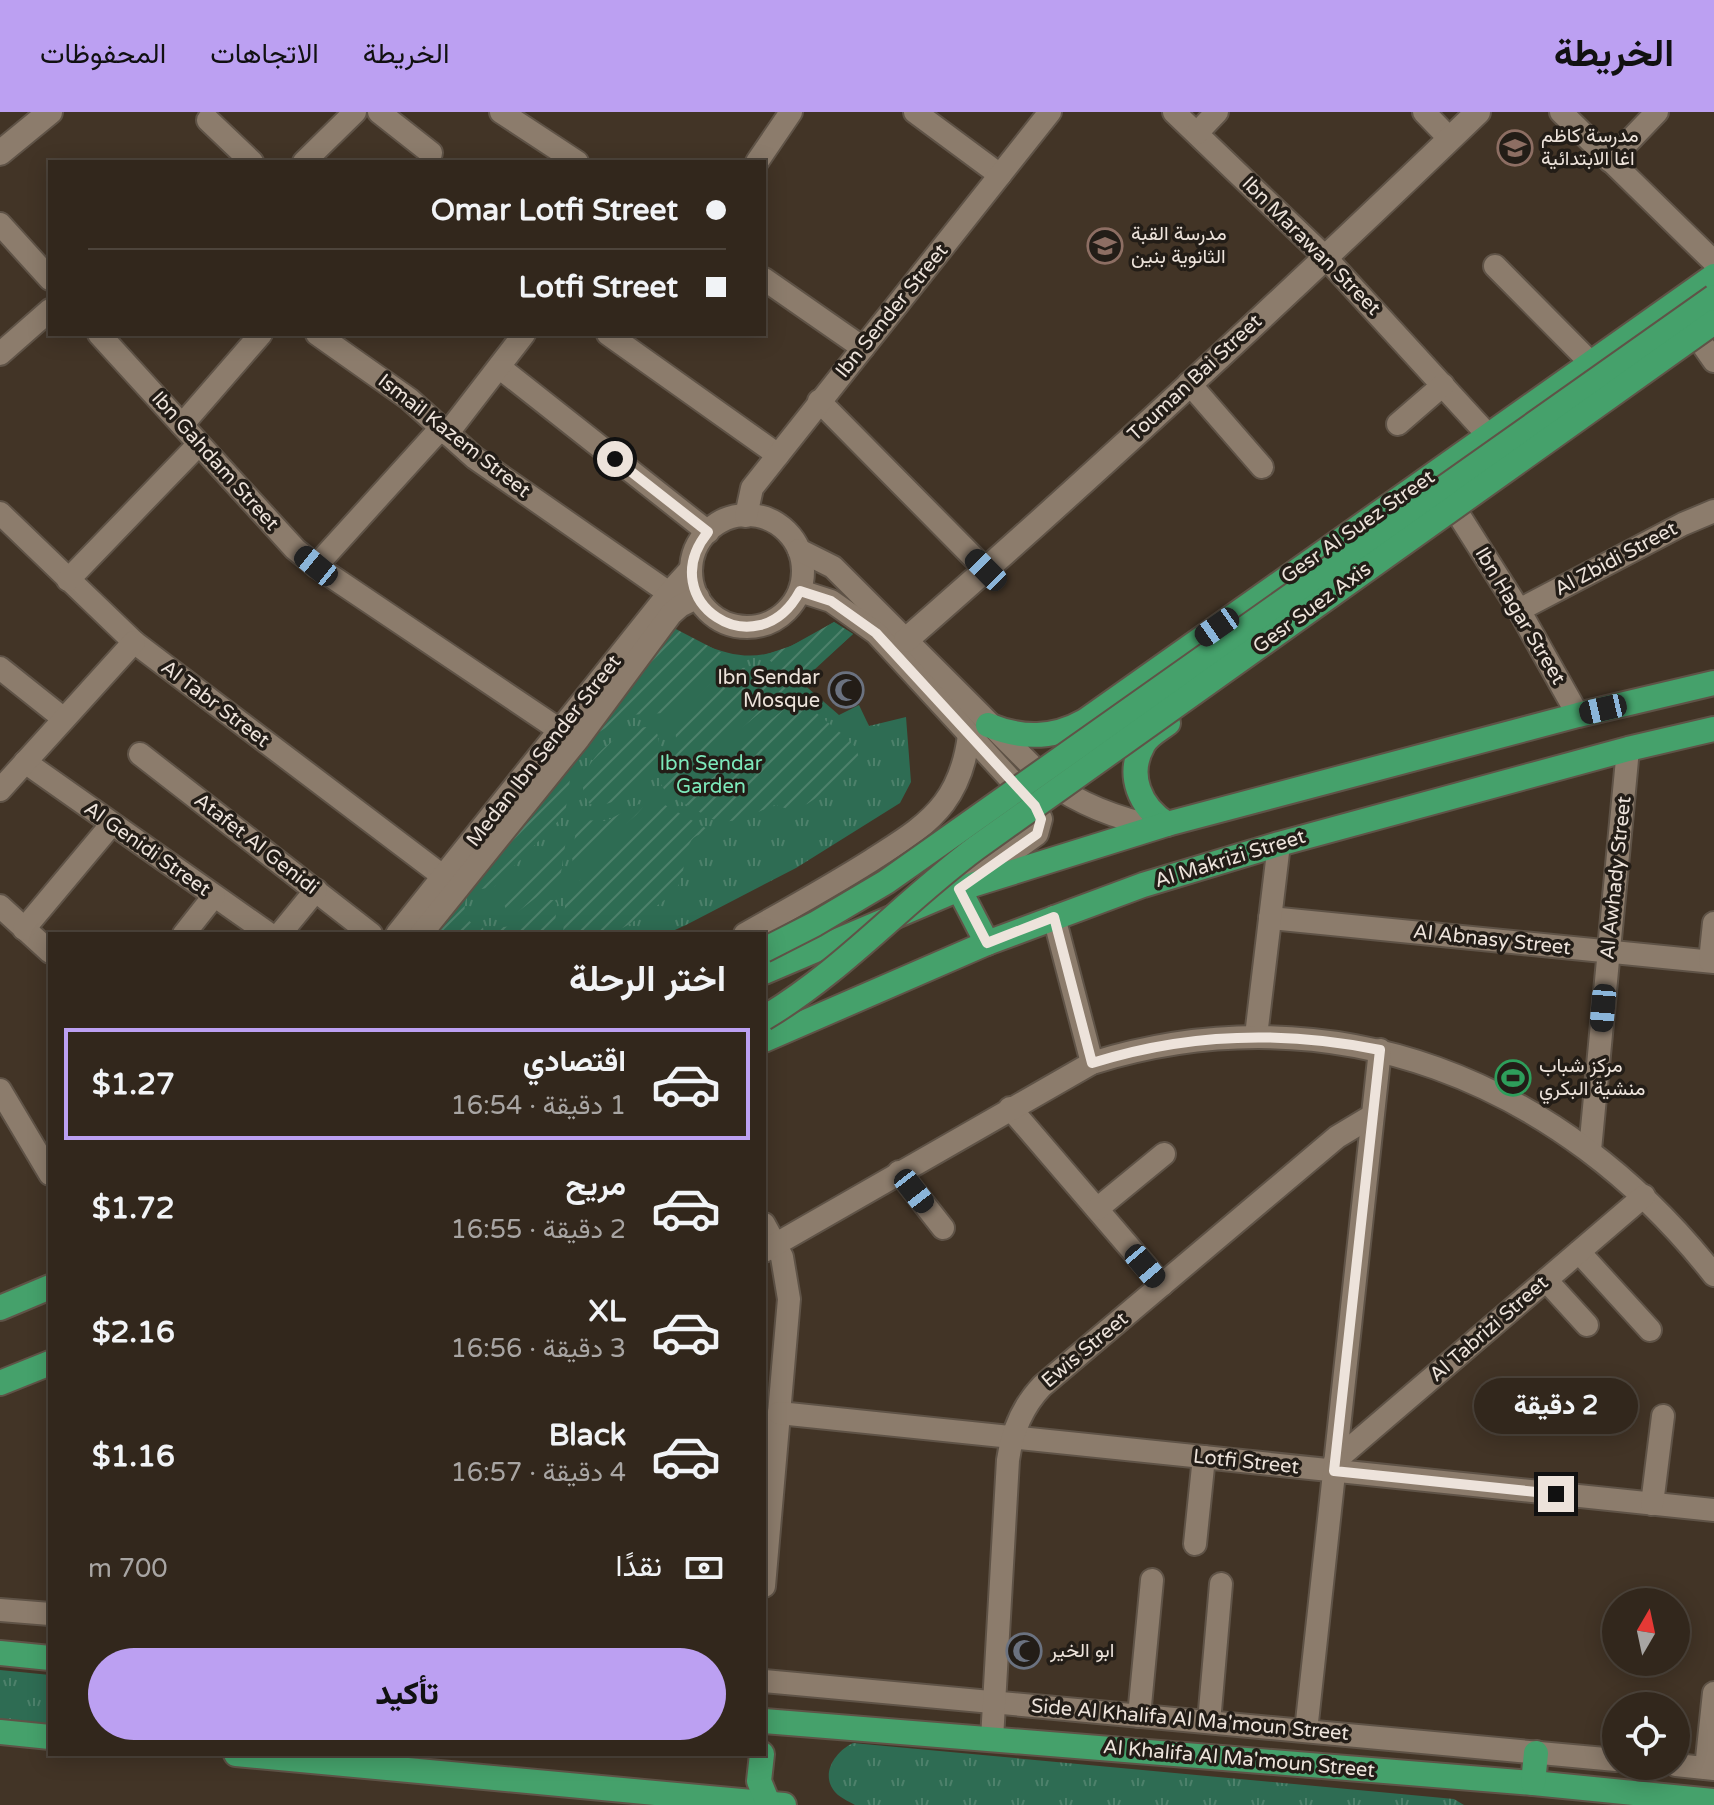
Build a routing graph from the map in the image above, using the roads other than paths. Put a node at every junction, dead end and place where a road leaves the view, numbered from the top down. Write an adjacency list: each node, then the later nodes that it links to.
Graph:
1 (50, 112): 17 (street)
2 (355, 112): 20 (street)
3 (379, 112): 18 (street)
4 (791, 112): 22 (street)
5 (915, 112): 24 (street)
6 (1050, 112): 24 (street, Ibn Sender Street)
7 (1174, 112): 15 (street, Ibn Marawan Street)
8 (1217, 112): 15 (street)
9 (1424, 112): 16 (street)
10 (1478, 112): 16 (street, Touman Bai Street)
11 (1561, 112): 23 (street)
12 (1657, 112): 23 (street)
13 (504, 113): 21 (street)
14 (208, 120): 19 (street)
15 (1197, 133): 26 (street, Ibn Marawan Street)
16 (1450, 139): 26 (street, Touman Bai Street)
17 (0, 153)
18 (431, 153)
19 (250, 160)
20 (306, 160)
21 (574, 160)
22 (758, 160)
23 (1610, 161): 27 (street)
24 (1000, 175): 40 (street, Ibn Sender Street)
25 (0, 224): 30 (street)
26 (1326, 258): 45 (street, Touman Bai Street); 46 (street, Ibn Marawan Street)
27 (1714, 262)
28 (1495, 266): 43 (street)
29 (1714, 276): 43 (main road, Gesr Al Suez Street)
30 (48, 277)
31 (766, 280): 40 (street)
32 (1714, 297): 106 (main road, Gesr Suez Axis, bridge)
33 (48, 312): 41 (street)
34 (1709, 331): 42 (street); 58 (main road); 111 (main road, Gesr Suez Axis, bridge)
35 (259, 336): 49 (street)
36 (320, 336): 50 (street, Ismail Kazem Street)
37 (522, 336): 44 (street)
38 (611, 336): 53 (street)
39 (110, 338): 49 (street, Ibn Gahdam Street)
40 (863, 348): 47 (street, Ibn Sender Street)
41 (0, 354)
42 (1714, 361)
43 (1590, 362): 51 (main road, Gesr Al Suez Street)
44 (499, 367): 50 (street); 59 (street)
45 (1189, 383): 54 (street); 63 (street, Touman Bai Street)
46 (1443, 385): 48 (street); 51 (street, Ibn Marawan Street)
47 (819, 401): 53 (street, Ibn Sender Street); 63 (street)
48 (1398, 424)
49 (182, 425): 52 (street, Ibn Gahdam Street)
50 (444, 431): 61 (street); 66 (street, Ismail Kazem Street)
51 (1487, 434): 73 (main road, Gesr Al Suez Street)
52 (199, 444): 61 (street, Ibn Gahdam Street); 64 (street)
53 (778, 455): 57 (street, Ibn Sender Street)
54 (1262, 467)
55 (1714, 511): 68 (street, Al Zbidi Street)
56 (0, 513): 64 (street, Al Tabr Street)
57 (746, 516): 59 (street); 60 (street)
58 (1460, 517): 68 (street, Ibn Hagar Street); 79 (main road)
59 (708, 532): 62 (street)
60 (799, 550): 65 (street); 69 (street)
61 (316, 566): 78 (street, Ibn Gahdam Street)
62 (691, 569): 66 (street, Medan Ibn Sender Street); 67 (street)
63 (986, 570): 69 (street, Touman Bai Street)
64 (68, 580): 70 (street, Al Tabr Street)
65 (800, 591): 67 (street); 77 (street)
66 (669, 593): 78 (street, Medan Ibn Sender Street)
67 (698, 597): 78 (street, Medan Ibn Sender Street)
68 (1519, 610): 74 (street, Ibn Hagar Street)
69 (906, 640): 77 (street)
70 (134, 642): 75 (street); 89 (street, Al Tabr Street)
71 (0, 668): 75 (street)
72 (1714, 683): 74 (main road)
73 (1094, 714): 77 (main road, Gesr Al Suez Street); 79 (main road)
74 (1578, 715): 87 (main road)
75 (64, 719): 82 (street)
76 (1714, 729): 80 (main road, Al Makrizi Street)
77 (979, 730): 84 (street); 85 (street); 104 (street)
78 (568, 735): 89 (street, Medan Ibn Sender Street); 103 (street, Medan Ibn Sender Street)
79 (1144, 743): 87 (main road)
80 (1628, 749): 88 (main road, Al Makrizi Street); 108 (street, Al Awhady Street)
81 (140, 754): 91 (street, Atafet Al Genidi)
82 (25, 762): 83 (street); 86 (street, Al Genidi Street)
83 (0, 790)
84 (1065, 794): 85 (street); 87 (street)
85 (1041, 819): 90 (street)
86 (111, 825): 92 (street, Al Genidi Street); 97 (street)
87 (1163, 825): 90 (main road)
88 (1279, 844): 94 (main road, Al Makrizi Street); 95 (street)
89 (444, 877): 102 (street, Medan Ibn Sender Street)
90 (959, 889): 105 (main road); 110 (main road)
91 (316, 890): 100 (street); 101 (street, Atafet Al Genidi)
92 (214, 896): 98 (street); 99 (street, Al Genidi Street)
93 (0, 906): 97 (street)
94 (1054, 917): 105 (main road, Al Makrizi Street); 115 (street)
95 (1270, 918): 108 (street, Al Abnasy Street); 112 (street)
96 (1714, 923): 109 (street)
97 (24, 929): 107 (street)
98 (186, 932)
99 (266, 932)
100 (282, 932)
101 (368, 932)
102 (399, 932)
103 (422, 932)
104 (749, 932)
105 (987, 943): 113 (main road, Al Makrizi Street)
106 (766, 949)
107 (48, 950)
108 (1608, 951): 109 (street, Al Abnasy Street); 119 (street, Al Awhady Street)
109 (1712, 961)
110 (766, 971)
111 (766, 1017)
112 (1256, 1036): 114 (street); 115 (street)
113 (766, 1039)
114 (1380, 1050): 118 (street); 119 (street)
115 (1092, 1063): 117 (street)
116 (0, 1090): 121 (street)
117 (1010, 1108): 122 (street); 124 (street)
118 (1372, 1116): 130 (street, Ewis Street); 141 (street)
119 (1590, 1150): 123 (street)
120 (1164, 1154): 124 (street)
121 (48, 1171)
122 (899, 1172): 125 (street); 126 (street)
123 (1644, 1196): 127 (street, Al Tabrizi Street); 128 (street)
124 (1097, 1209): 130 (street)
125 (943, 1228)
126 (770, 1248): 137 (street)
127 (1579, 1252): 129 (street, Al Tabrizi Street); 134 (street)
128 (1714, 1275)
129 (1546, 1280): 133 (street); 141 (street, Al Tabrizi Street)
130 (1162, 1285): 139 (street, Ewis Street)
131 (48, 1288): 132 (main road)
132 (0, 1308)
133 (1587, 1325)
134 (1650, 1330)
135 (48, 1364): 136 (main road)
136 (0, 1383)
137 (779, 1413): 139 (street, Lotfi Street); 145 (street)
138 (1663, 1416): 142 (street)
139 (1012, 1437): 140 (street, Lotfi Street); 154 (street, Ewis Street)
140 (1204, 1457): 141 (street, Lotfi Street); 144 (street)
141 (1334, 1466): 142 (street, Lotfi Street); 159 (street)
142 (1652, 1504): 143 (street, Lotfi Street)
143 (1714, 1510)
144 (1195, 1544)
145 (766, 1563)
146 (1152, 1580): 155 (street)
147 (1221, 1584): 157 (street)
148 (0, 1610): 149 (street)
149 (48, 1614)
150 (0, 1653): 151 (main road)
151 (48, 1658)
152 (766, 1681): 154 (street, Side Al Khalifa Al Ma'moun Street)
153 (1714, 1693): 170 (street)
154 (994, 1702): 155 (street, Side Al Khalifa Al Ma'moun Street); 162 (street, Ewis Street)
155 (1139, 1716): 157 (street, Side Al Khalifa Al Ma'moun Street)
156 (766, 1721): 158 (main road, Al Khalifa Al Ma'moun Street)
157 (1209, 1722): 159 (street, Side Al Khalifa Al Ma'moun Street)
158 (793, 1724): 162 (main road, Al Khalifa Al Ma'moun Street); 163 (main road)
159 (1306, 1731): 164 (street, Side Al Khalifa Al Ma'moun Street)
160 (0, 1732): 161 (main road)
161 (48, 1737)
162 (992, 1739): 172 (main road, Al Khalifa Al Ma'moun Street)
163 (766, 1747)
164 (1536, 1753): 168 (street, Side Al Khalifa Al Ma'moun Street); 172 (main road)
165 (260, 1756): 171 (main road)
166 (484, 1756): 171 (main road)
167 (762, 1756): 174 (main road)
168 (1602, 1759)
169 (1690, 1767): 170 (street)
170 (1710, 1769)
171 (471, 1774): 174 (main road)
172 (1533, 1783): 173 (main road, Al Khalifa Al Ma'moun Street)
173 (1714, 1801)
174 (776, 1804)

